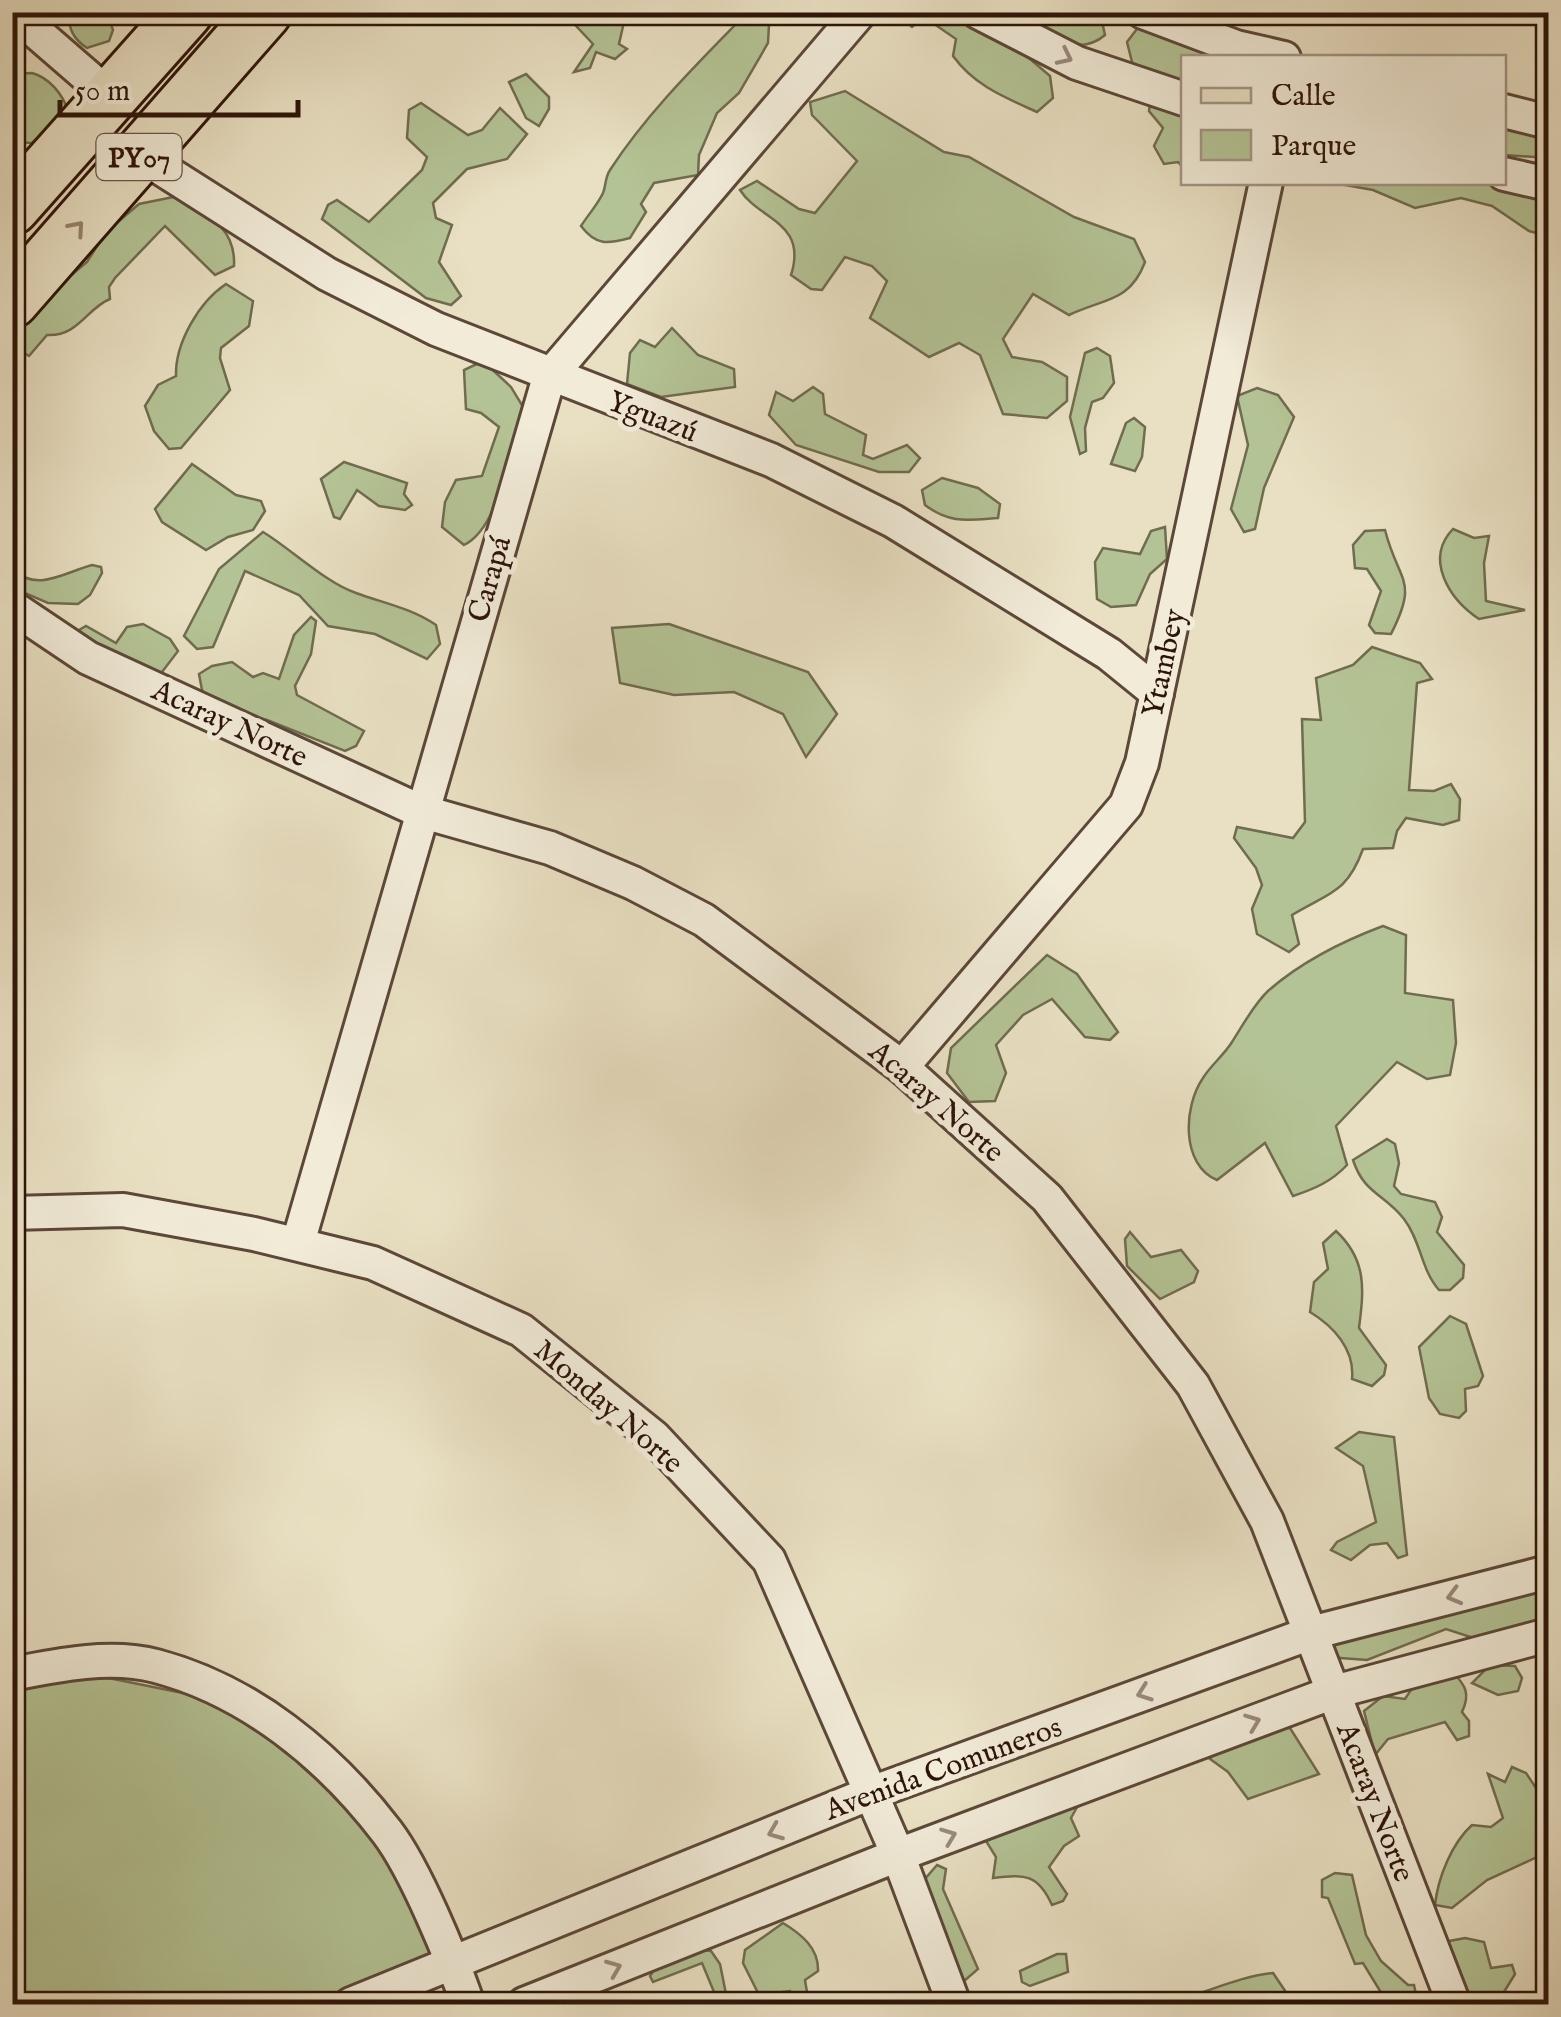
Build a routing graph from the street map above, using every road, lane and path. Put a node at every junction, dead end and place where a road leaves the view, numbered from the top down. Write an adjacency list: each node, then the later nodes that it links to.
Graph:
1 (13, 12): 8 (street)
2 (186, 12): 8 (main road, PY07)
3 (265, 12): 12 (main road, PY07)
4 (860, 12): 18 (street, Carapá)
5 (978, 12): 9 (street, one-way to 9)
6 (1143, 12): 7 (street)
7 (1271, 55)
8 (111, 97): 16 (main road, PY07)
9 (1181, 98)
10 (1506, 112): 11 (street)
11 (1548, 122)
12 (140, 155): 17 (main road, PY07, one-way to 12); 18 (street, Yguazú)
13 (1506, 174): 14 (street)
14 (1548, 184)
15 (1265, 185): 20 (street, Ytambey)
16 (12, 208)
17 (12, 301)
18 (549, 377): 20 (street, Yguazú); 21 (street, Carapá)
19 (12, 607): 21 (street, Acaray Norte)
20 (1157, 693): 22 (street, Ytambey)
21 (420, 810): 22 (street, Acaray Norte); 24 (street, Carapá)
22 (902, 1067): 26 (street, Acaray Norte)
23 (12, 1213): 24 (street, Monday Norte)
24 (298, 1243): 30 (street, Monday Norte)
25 (1548, 1572): 26 (street, Avenida Comuneros, one-way to 26)
26 (1311, 1633): 29 (street, Acaray Norte); 30 (street, Avenida Comuneros, one-way to 30)
27 (1548, 1635): 29 (street)
28 (12, 1674): 32 (street)
29 (1334, 1692): 31 (street, one-way to 29); 37 (street, Acaray Norte)
30 (871, 1793): 31 (street, Monday Norte); 32 (street, Avenida Comuneros, one-way to 32)
31 (898, 1855): 35 (street, one-way to 31); 36 (street, Monday Norte)
32 (454, 1964): 33 (street, Avenida Comuneros); 34 (street)
33 (351, 2004)
34 (468, 2004)
35 (524, 2004)
36 (954, 2004)
37 (1454, 2004)

